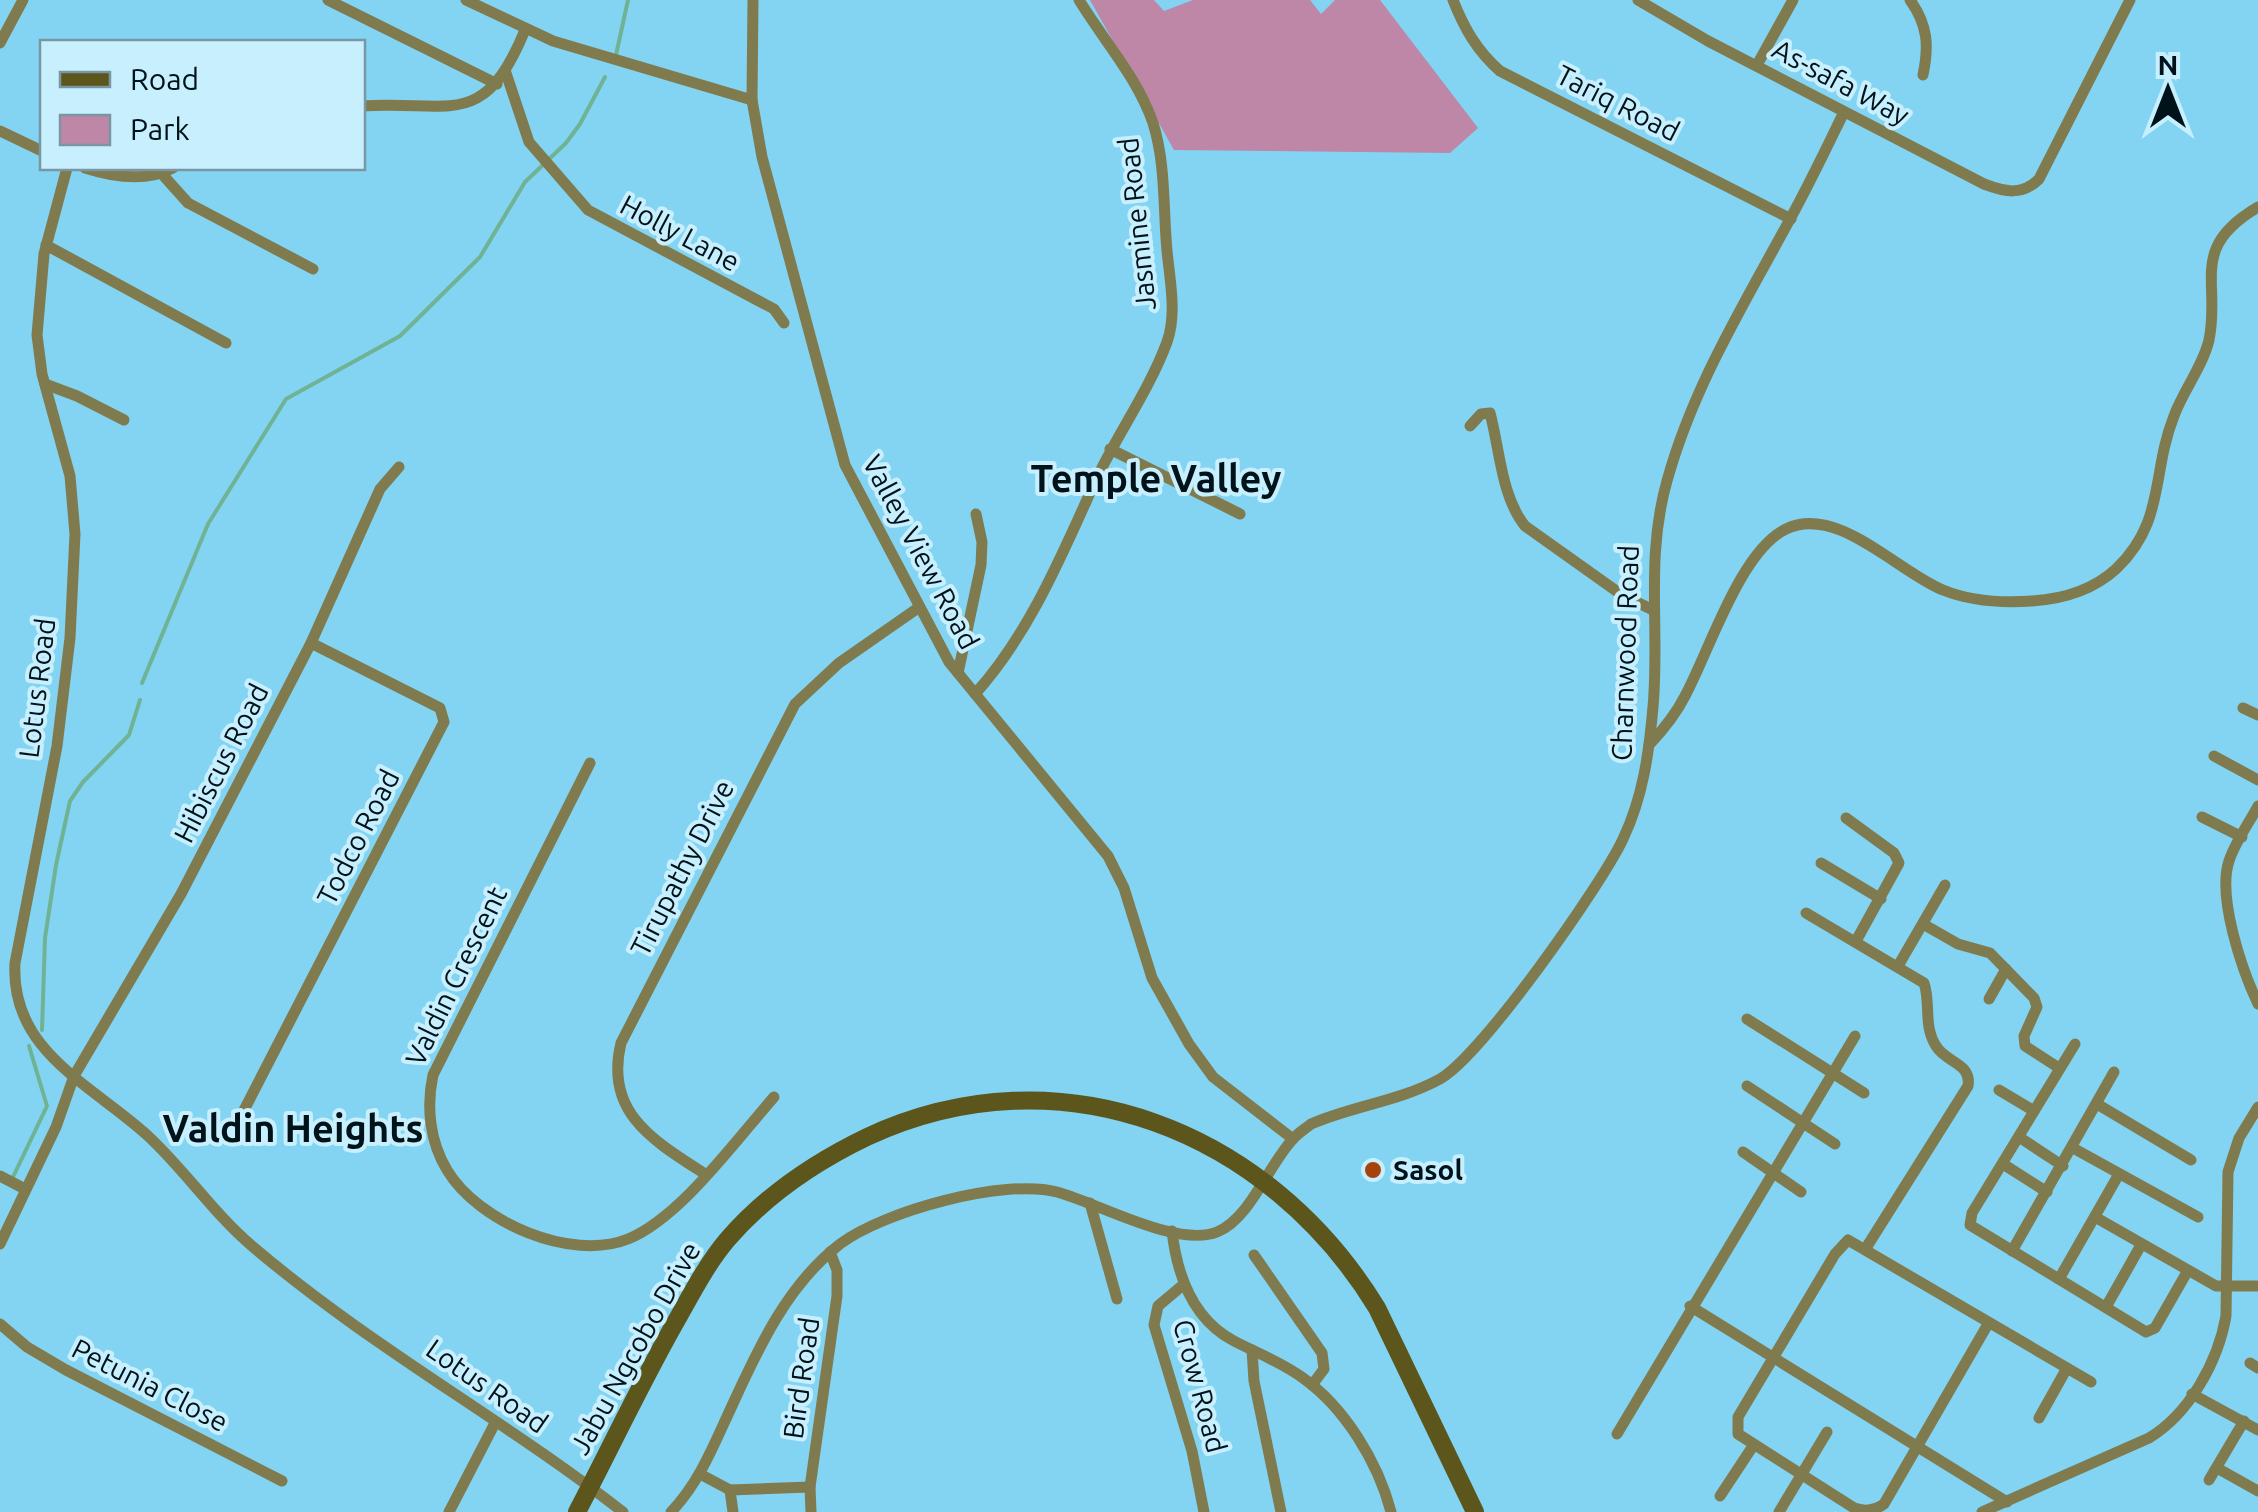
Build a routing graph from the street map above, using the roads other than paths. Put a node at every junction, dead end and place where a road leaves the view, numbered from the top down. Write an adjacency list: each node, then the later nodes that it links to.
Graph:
1 (23, 0): 12 (street)
2 (328, 0): 16 (street)
3 (466, 0): 11 (street)
4 (753, 0): 17 (street, Valley View Road)
5 (1078, 0): 34 (street, Jasmine Road)
6 (1453, 0): 26 (street, Tariq Road)
7 (1638, 0): 13 (street, As-safa Way)
8 (1793, 0): 13 (street)
9 (1910, 0): 15 (street)
10 (2130, 0): 19 (street, As-safa Way)
11 (525, 30): 14 (street); 17 (street)
12 (0, 43)
13 (1756, 65): 19 (street, As-safa Way)
14 (506, 73): 16 (street); 29 (street, Holly Lane)
15 (1923, 75)
16 (497, 84): 18 (street)
17 (752, 100): 38 (street, Valley View Road)
18 (365, 106)
19 (1844, 112): 26 (street, Charnwood Road)
20 (0, 131): 21 (street)
21 (40, 150)
22 (66, 170): 27 (street, Lotus Road)
23 (94, 170): 24 (street)
24 (168, 171): 28 (street)
25 (2258, 207): 45 (street)
26 (1790, 219): 39 (street, Charnwood Road)
27 (46, 245): 30 (street); 31 (street, Lotus Road)
28 (313, 269)
29 (784, 323)
30 (226, 343)
31 (46, 384): 32 (street); 69 (street, Lotus Road)
32 (124, 420)
33 (1470, 426): 39 (street)
34 (1110, 448): 37 (street); 42 (street, Jasmine Road)
35 (400, 467): 40 (street, Hibiscus Road)
36 (976, 514): 41 (street)
37 (1240, 514)
38 (918, 608): 41 (street, Valley View Road); 88 (street, Tirupathy Drive)
39 (1653, 610): 45 (street, Charnwood Road)
40 (311, 642): 69 (street, Hibiscus Road); 77 (street, Todco Road)
41 (958, 673): 42 (street, Valley View Road)
42 (975, 694): 80 (street, Valley View Road)
43 (2243, 708): 44 (street)
44 (2258, 716)
45 (1649, 744): 80 (street, Charnwood Road)
46 (2214, 756): 48 (street)
47 (590, 763): 88 (street, Valdin Crescent)
48 (2258, 780)
49 (2258, 806): 52 (street)
50 (2202, 817): 52 (street)
51 (1846, 818): 55 (street)
52 (2242, 837): 62 (street)
53 (1821, 863): 55 (street)
54 (1945, 885): 57 (street)
55 (1881, 898): 58 (street)
56 (1806, 913): 58 (street)
57 (1923, 924): 59 (street); 60 (street)
58 (1856, 940): 59 (street)
59 (1898, 966): 101 (street)
60 (2006, 969): 61 (street); 66 (street)
61 (1989, 1000)
62 (2258, 1004)
63 (1748, 1019): 67 (street)
64 (1855, 1036): 67 (street)
65 (2076, 1044): 66 (street)
66 (2059, 1068): 76 (street)
67 (1833, 1072): 72 (street); 78 (street)
68 (2114, 1072): 74 (street)
69 (74, 1076): 92 (street); 123 (street, Lotus Road)
70 (1747, 1086): 78 (street)
71 (1998, 1090): 76 (street)
72 (1864, 1093)
73 (774, 1097): 88 (street, Valdin Crescent)
74 (2097, 1104): 82 (street); 84 (street)
75 (2258, 1108): 109 (street)
76 (2034, 1112): 79 (street)
77 (241, 1116)
78 (1802, 1122): 81 (street); 87 (street)
79 (2019, 1137): 85 (street); 86 (street)
80 (1293, 1139): 91 (street, Charnwood Road)
81 (1835, 1144)
82 (2073, 1148): 86 (street); 89 (street)
83 (1742, 1152): 87 (street)
84 (2191, 1160)
85 (2003, 1164): 94 (street); 102 (street)
86 (2063, 1166): 94 (street)
87 (1772, 1172): 93 (street); 111 (street)
88 (705, 1174)
89 (2118, 1174): 96 (street); 97 (street)
90 (0, 1176): 92 (street)
91 (1263, 1182): 98 (street, Charnwood Road); 134 (main road, Jabu Ngcobo Drive); 149 (main road, Jabu Ngcobo Drive)
92 (25, 1189): 99 (street)
93 (1801, 1192)
94 (2048, 1192): 102 (street)
95 (1090, 1203): 98 (street, Charnwood Road); 103 (street, Charnwood Road); 110 (street)
96 (2094, 1217): 100 (street); 106 (street)
97 (2198, 1217)
98 (1172, 1231): 107 (street)
99 (0, 1244)
100 (2141, 1245): 105 (street); 112 (street)
101 (1866, 1248): 114 (street); 116 (street)
102 (2012, 1251): 106 (street)
103 (830, 1252): 130 (street, Charnwood Road); 135 (street, Bird Road)
104 (1254, 1255): 119 (street)
105 (2187, 1272): 109 (street); 112 (street)
106 (2059, 1279): 112 (street)
107 (1183, 1285): 115 (street); 146 (street, Crow Road)
108 (2258, 1286): 109 (street)
109 (2227, 1288): 120 (street)
110 (1117, 1299)
111 (1690, 1306): 116 (street); 126 (street)
112 (2106, 1307)
113 (0, 1324): 133 (street, Petunia Close)
114 (1988, 1324): 117 (street); 128 (street)
115 (1252, 1350): 119 (street); 147 (street)
116 (1773, 1359): 127 (street); 128 (street)
117 (2066, 1368): 118 (street); 121 (street)
118 (2091, 1382)
119 (1312, 1385): 148 (street)
120 (2192, 1394): 122 (street); 139 (street)
121 (2039, 1418)
122 (2244, 1421): 124 (street); 129 (street)
123 (495, 1423): 134 (street, Lotus Road); 140 (street)
124 (2258, 1430)
125 (1828, 1432): 131 (street)
126 (1617, 1434)
127 (1753, 1446): 131 (street); 138 (street)
128 (1917, 1448): 131 (street); 139 (street)
129 (2216, 1468): 132 (street); 137 (street)
130 (700, 1474): 136 (street); 143 (street, Charnwood Road)
131 (1800, 1475): 150 (street)
132 (2210, 1480)
133 (282, 1481)
134 (590, 1487): 141 (main road, Jabu Ngcobo Drive); 142 (street, Lotus Road)
135 (810, 1487): 136 (street); 145 (street, Bird Road)
136 (730, 1490): 144 (street)
137 (2258, 1491)
138 (1720, 1496)
139 (2007, 1502): 151 (street)
140 (449, 1512)
141 (576, 1512)
142 (622, 1512)
143 (671, 1512)
144 (733, 1512)
145 (811, 1512)
146 (1204, 1512)
147 (1281, 1512)
148 (1391, 1512)
149 (1475, 1512)
150 (1779, 1512)
151 (1982, 1512)

